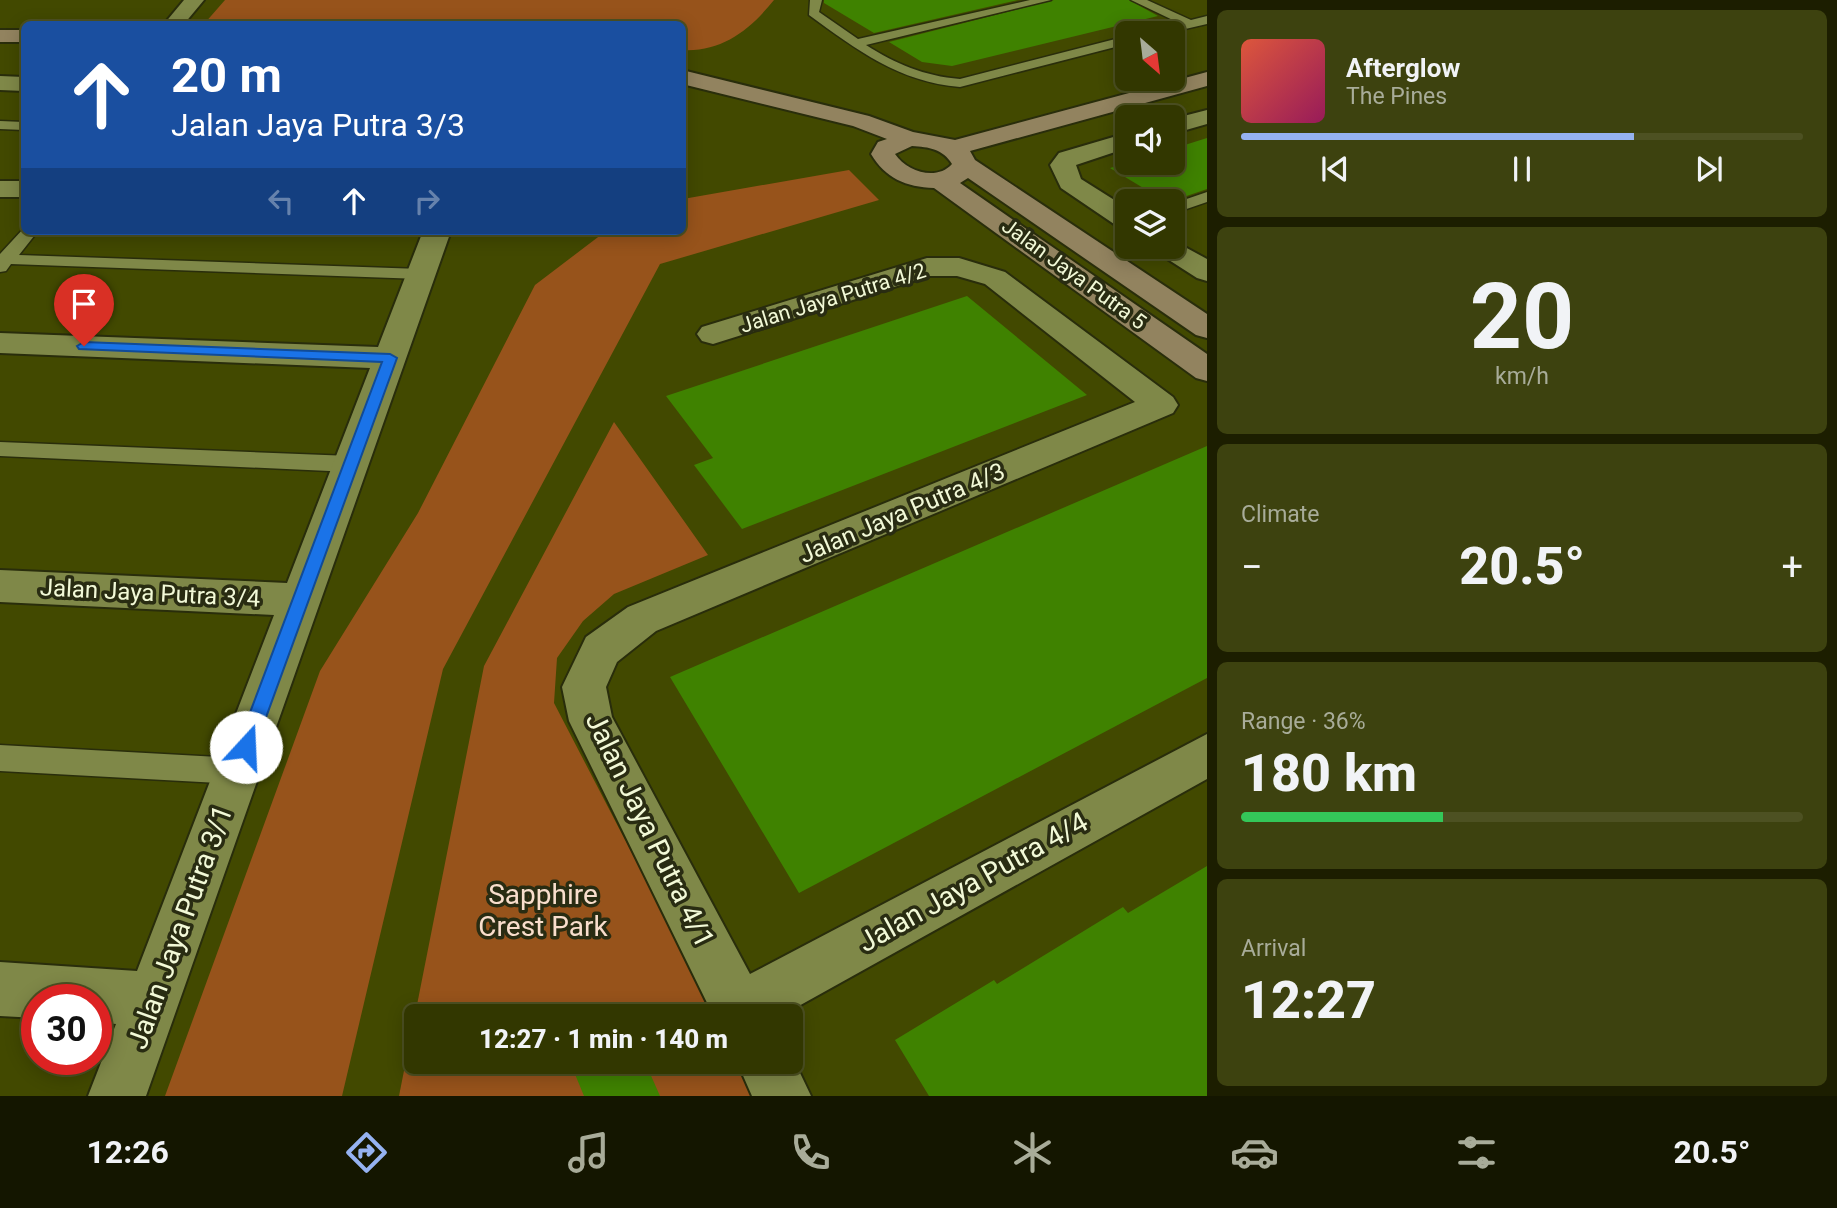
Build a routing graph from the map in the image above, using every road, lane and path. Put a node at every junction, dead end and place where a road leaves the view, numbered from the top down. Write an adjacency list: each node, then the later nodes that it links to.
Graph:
1 (194, 0): 6 (street)
2 (816, 0): 11 (lane)
3 (1045, 0): 11 (lane)
4 (1137, 0): 7 (lane)
5 (1207, 20): 7 (lane)
6 (176, 21)
7 (1190, 24): 8 (lane)
8 (1185, 25)
9 (0, 36): 10 (street)
10 (21, 36)
11 (857, 43): 12 (lane)
12 (1115, 43)
13 (0, 49): 14 (street)
14 (21, 50)
15 (686, 78): 25 (street)
16 (1207, 79): 27 (street)
17 (0, 83): 18 (street)
18 (21, 83)
19 (686, 94): 24 (street)
20 (1207, 117): 21 (street)
21 (1185, 123)
22 (0, 125): 23 (lane)
23 (21, 126)
24 (836, 138)
25 (910, 139): 27 (street); 28 (street)
26 (1115, 144): 33 (street)
27 (960, 156): 28 (street); 40 (street, Jalan Jaya Putra 5)
28 (939, 180): 44 (street, Jalan Jaya Putra 5)
29 (0, 188): 30 (street)
30 (21, 189)
31 (1207, 197): 32 (lane)
32 (1185, 205)
33 (1115, 212)
34 (26, 235): 37 (lane)
35 (436, 235): 39 (street, Jalan Jaya Putra 3/1)
36 (1185, 258): 38 (street)
37 (2, 262): 39 (lane)
38 (1207, 272)
39 (421, 274): 43 (street, Jalan Jaya Putra 3/1)
40 (1207, 328)
41 (713, 334): 45 (street, Jalan Jaya Putra 4/2)
42 (0, 343): 43 (street)
43 (390, 358): 47 (street, Jalan Jaya Putra 3/1)
44 (1207, 370)
45 (1161, 405): 50 (street, Jalan Jaya Putra 4/3)
46 (0, 449): 47 (lane)
47 (351, 464): 49 (street, Jalan Jaya Putra 3/1)
48 (0, 586): 49 (street, Jalan Jaya Putra 3/4)
49 (300, 600): 53 (street, Jalan Jaya Putra 3/1)
50 (642, 619): 56 (street, Jalan Jaya Putra 4/1)
51 (1207, 755): 57 (street, Jalan Jaya Putra 4/4)
52 (0, 758): 53 (lane)
53 (237, 771): 55 (street, Jalan Jaya Putra 3/1)
54 (0, 989): 55 (street)
55 (153, 999): 59 (street, Jalan Jaya Putra 3/1)
56 (736, 1004)
57 (757, 1004)
58 (771, 1074): 60 (street)
59 (117, 1096)
60 (782, 1096)

